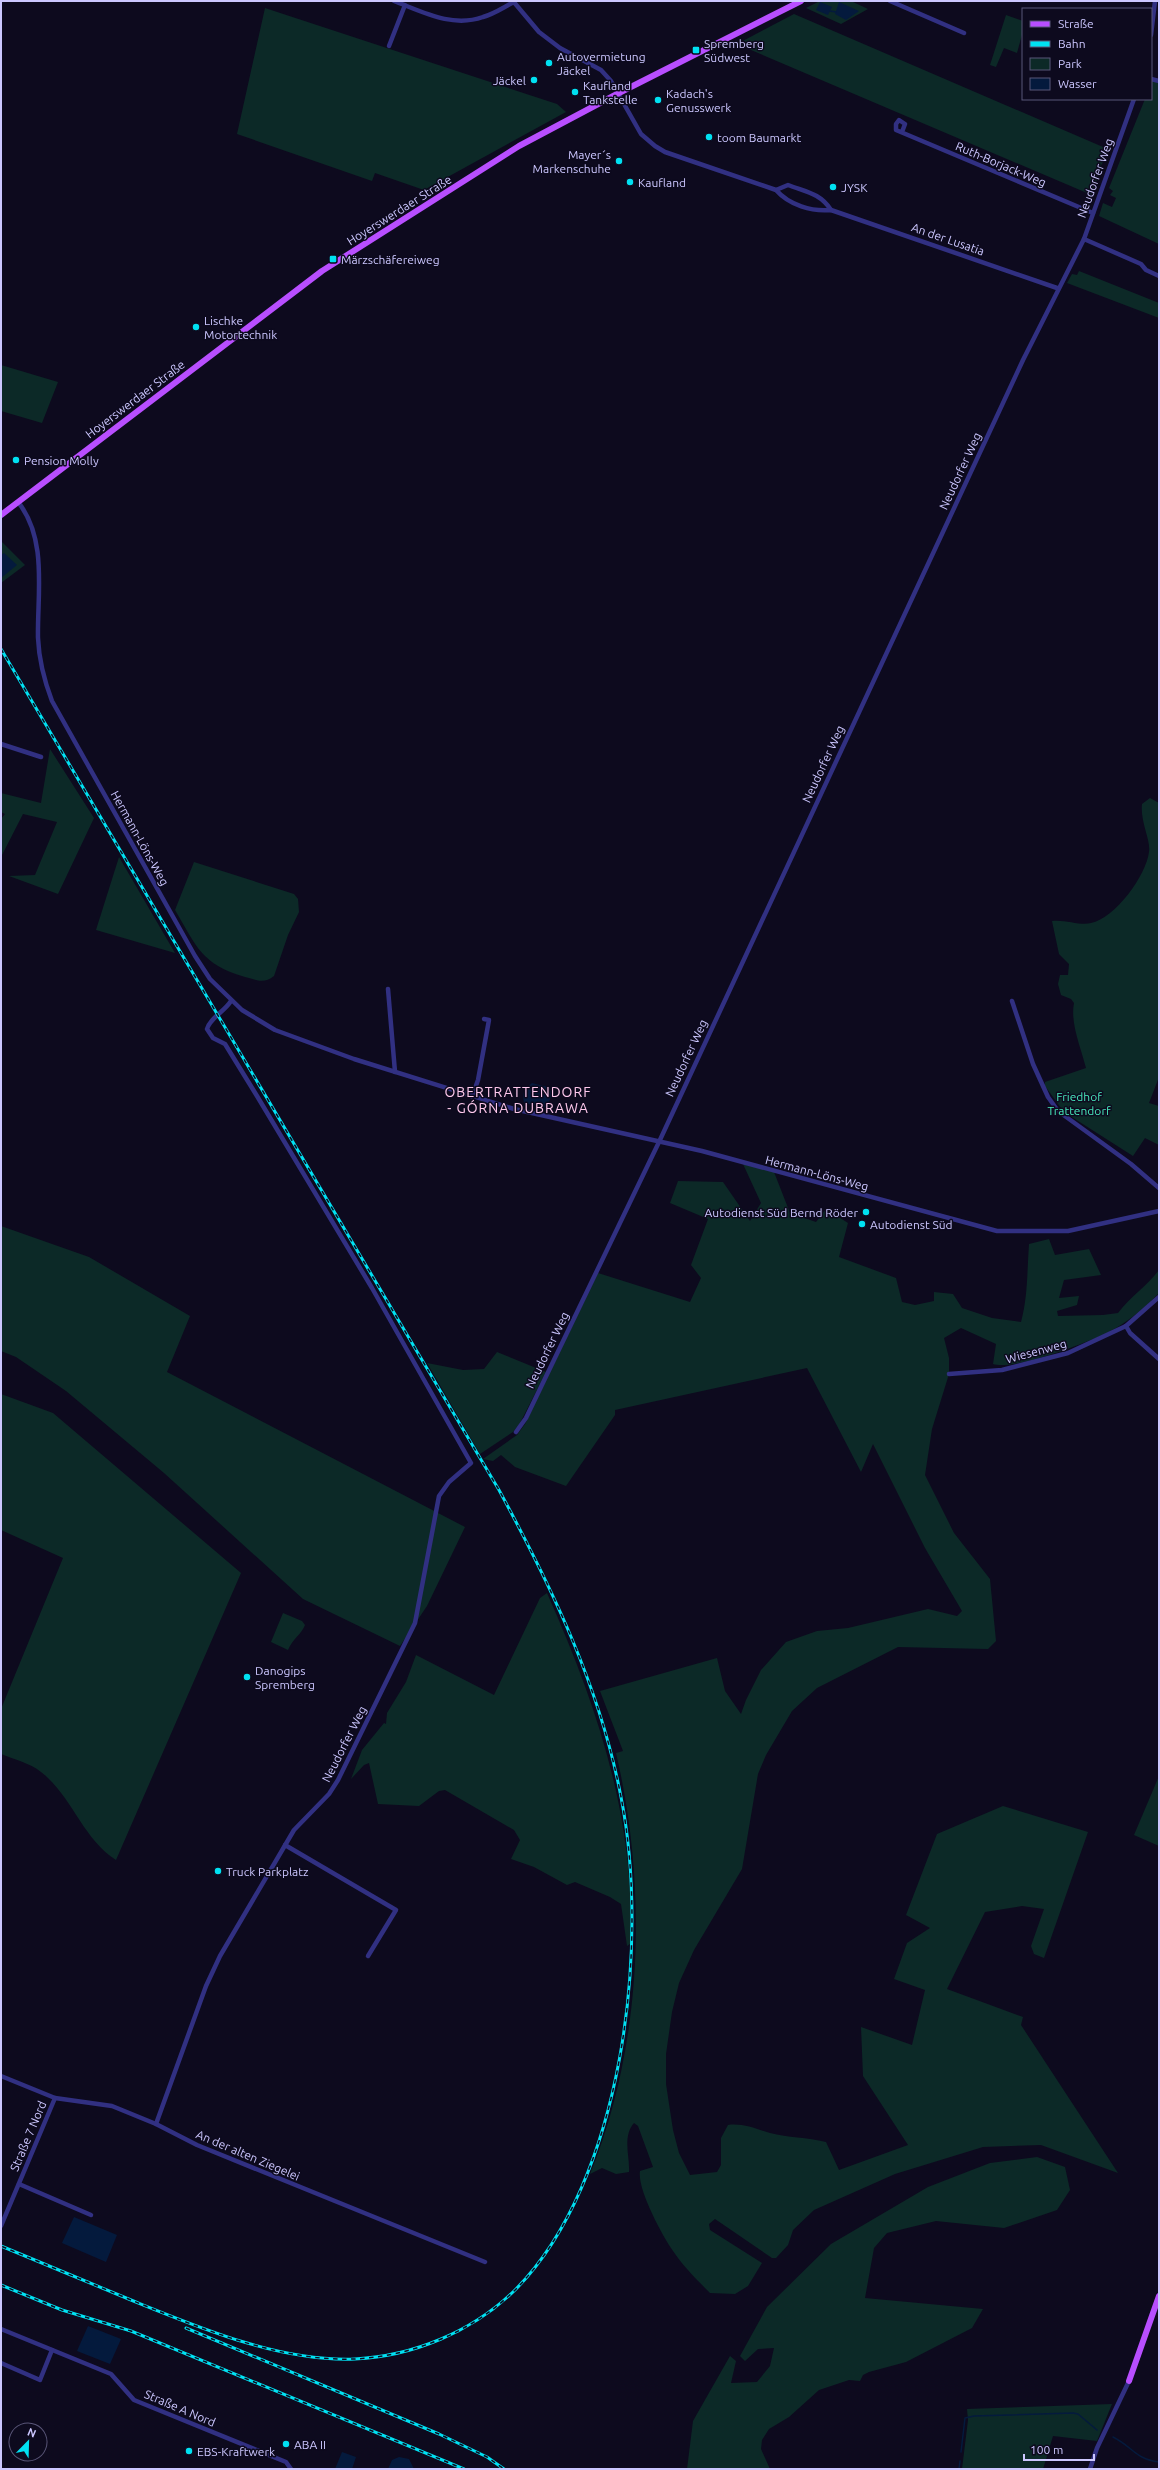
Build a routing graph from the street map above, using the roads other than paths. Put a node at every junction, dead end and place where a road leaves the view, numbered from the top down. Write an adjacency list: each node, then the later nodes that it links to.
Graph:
1 (394, 1): 6 (street)
2 (801, 1): 11 (main road, Hoyerswerdaer Straße)
3 (890, 1): 9 (street)
4 (1155, 1): 7 (street)
5 (513, 2): 6 (street); 11 (street, An der Lusatia)
6 (404, 5): 10 (street)
7 (1157, 8): 8 (street)
8 (1152, 30)
9 (964, 33)
10 (389, 46)
11 (617, 94): 14 (street, An der Lusatia); 20 (main road, Hoyerswerdaer Straße)
12 (1134, 100): 16 (street, Neudorfer Weg)
13 (902, 132): 16 (street, Ruth-Borjack-Weg)
14 (776, 190): 15 (street, An der Lusatia); 15 (street, An der Lusatia)
15 (831, 210): 19 (street, An der Lusatia)
16 (1093, 213): 17 (street, Neudorfer Weg)
17 (1084, 239): 18 (street); 19 (street, Neudorfer Weg)
18 (1159, 276)
19 (1057, 288): 30 (street, Neudorfer Weg)
20 (18, 502): 21 (main road, Hoyerswerdaer Straße); 25 (street, Hermann-Löns-Weg)
21 (1, 515)
22 (1, 744): 23 (street)
23 (41, 757)
24 (388, 989): 28 (street)
25 (231, 1001): 28 (street, Hermann-Löns-Weg); 38 (street, Neudorfer Weg)
26 (1012, 1001): 31 (street)
27 (484, 1019): 29 (street)
28 (395, 1072): 29 (street, Hermann-Löns-Weg)
29 (472, 1097): 30 (street, Hermann-Löns-Weg)
30 (659, 1142): 32 (street, Hermann-Löns-Weg); 37 (street, Neudorfer Weg)
31 (1159, 1188)
32 (1159, 1211)
33 (1159, 1297): 34 (street, Wiesenweg)
34 (1126, 1326): 35 (street); 36 (street, Wiesenweg)
35 (1159, 1359)
36 (949, 1374)
37 (516, 1432)
38 (285, 1845): 39 (street); 42 (street, Neudorfer Weg)
39 (368, 1956)
40 (1, 2076): 41 (street, An der alten Ziegelei)
41 (55, 2098): 42 (street, An der alten Ziegelei); 43 (street, Straße 7 Nord)
42 (156, 2124): 46 (street, An der alten Ziegelei)
43 (19, 2184): 44 (street); 45 (street, Straße 7 Nord)
44 (91, 2215)
45 (2, 2223)
46 (485, 2262)
47 (1159, 2296): 51 (main road)
48 (1, 2329): 49 (street, Straße A Nord)
49 (52, 2350): 50 (street); 52 (street, Straße A Nord)
50 (1, 2363)
51 (1129, 2381): 53 (street)
52 (291, 2469)
53 (1090, 2469)

